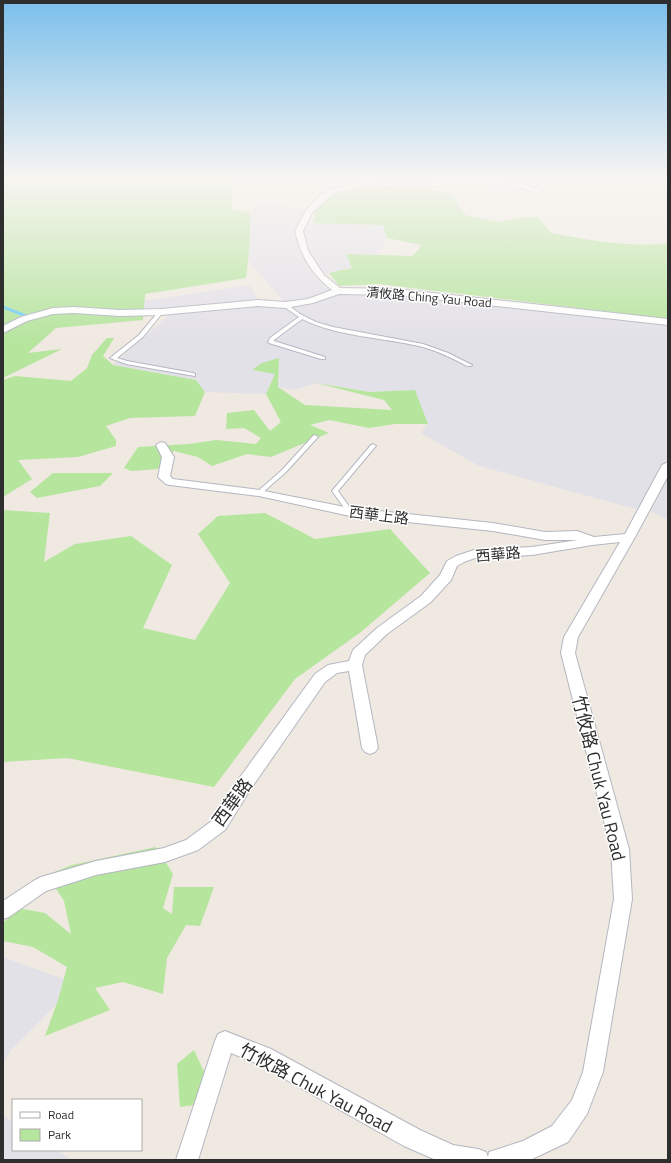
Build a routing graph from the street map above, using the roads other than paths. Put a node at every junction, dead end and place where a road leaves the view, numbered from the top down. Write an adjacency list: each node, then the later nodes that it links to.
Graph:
1 (300, 233): 2 (street)
2 (338, 291): 3 (street, 清攸路 Ching Yau Road); 6 (street, 清攸路 Ching Yau Road)
3 (285, 305): 4 (street, 清攸路 Ching Yau Road); 5 (lane)
4 (161, 312): 7 (street, 清攸路 Ching Yau Road); 10 (lane)
5 (302, 317): 8 (lane); 9 (lane)
6 (668, 322)
7 (3, 330)
8 (323, 358)
9 (469, 365)
10 (193, 375)
11 (315, 438): 15 (lane)
12 (161, 445): 15 (street, 西華上路)
13 (373, 446): 16 (lane)
14 (668, 465): 17 (street, 竹攸路 Chuk Yau Road)
15 (259, 494): 16 (street, 西華上路)
16 (350, 512): 18 (street, 西華上路)
17 (629, 537): 18 (street, 西華上路); 24 (street, 竹攸路 Chuk Yau Road)
18 (593, 541): 19 (street, 西華路)
19 (355, 665): 20 (street); 21 (street, 西華路)
20 (370, 748)
21 (3, 910)
22 (187, 1160): 23 (street, 竹攸路 Chuk Yau Road)
23 (478, 1160)
24 (497, 1160)

